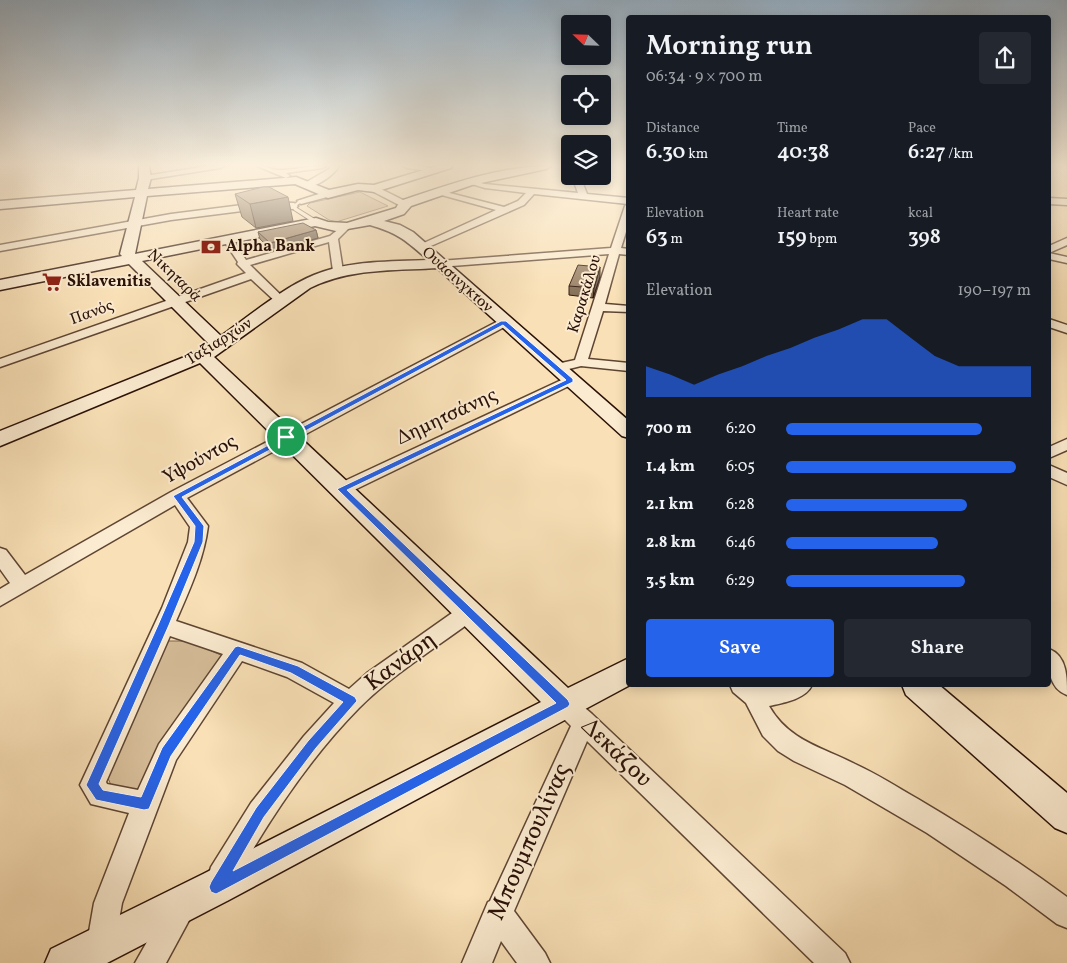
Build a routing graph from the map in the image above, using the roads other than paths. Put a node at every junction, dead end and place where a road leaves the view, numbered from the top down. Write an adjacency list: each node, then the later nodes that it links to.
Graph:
1 (136, 211): 9 (main road, Νικηταρά)
2 (221, 211): 9 (street)
3 (297, 211): 8 (lane)
4 (397, 211): 7 (main road)
5 (503, 211): 14 (street)
6 (626, 216): 17 (street, Καρακάλου)
7 (368, 220): 10 (main road); 14 (main road, Ουάσινγκτον)
8 (316, 222): 10 (main road); 12 (main road)
9 (133, 223): 15 (street); 20 (main road, Νικηταρά)
10 (345, 227): 11 (street)
11 (333, 238): 22 (street); 24 (street)
12 (229, 241): 20 (main road); 22 (street)
13 (1067, 241): 16 (street)
14 (420, 247): 23 (main road, Ουάσινγκτον)
15 (0, 248)
16 (1051, 249)
17 (615, 251): 18 (street); 23 (street); 29 (street, Καρακάλου)
18 (626, 252)
19 (1051, 256): 21 (street)
20 (131, 259): 26 (main road); 27 (main road, Νικηταρά)
21 (1067, 260)
22 (242, 264): 25 (street)
23 (439, 264): 24 (main road, Ταξιαρχών); 31 (main road, Ουάσινγκτον)
24 (338, 271): 28 (main road, Ταξιαρχών)
25 (252, 275): 27 (street, Πανός); 28 (street)
26 (0, 285)
27 (174, 301): 34 (main road, Νικηταρά); 36 (street, Πανός)
28 (281, 301): 34 (main road, Ταξιαρχών)
29 (598, 307): 30 (street); 35 (street, Καρακάλου)
30 (626, 310)
31 (504, 322): 38 (main road, Ουάσινγκτον); 41 (street, Υψούντος)
32 (1051, 324): 33 (street)
33 (1067, 329)
34 (211, 350): 41 (main road, Δεκάζου); 42 (main road, Ταξιαρχών)
35 (581, 362): 37 (street); 38 (street)
36 (0, 363)
37 (626, 367)
38 (557, 368): 39 (main road, Ουάσινγκτον)
39 (570, 380): 40 (main road, Ουάσινγκτον); 47 (street, Δημητσάνης)
40 (626, 429)
41 (286, 437): 47 (main road, Δεκάζου); 48 (street, Υψούντος)
42 (0, 439)
43 (1067, 444): 44 (street)
44 (1051, 452)
45 (1051, 471): 46 (street)
46 (1067, 480)
47 (342, 489): 52 (main road, Δεκάζου)
48 (177, 496): 50 (street, Υψούντος); 53 (street)
49 (0, 555): 50 (street)
50 (22, 585): 51 (street, Υψούντος)
51 (0, 598)
52 (469, 612): 61 (street, Κανάρη); 62 (main road, Δεκάζου)
53 (164, 625): 54 (street); 63 (street)
54 (238, 650): 61 (street); 63 (street)
55 (1051, 661): 57 (street)
56 (626, 673): 62 (main road)
57 (1067, 685)
58 (797, 687): 60 (street)
59 (919, 687): 64 (main road)
60 (748, 691): 67 (street)
61 (351, 701): 65 (street, Κανάρη)
62 (574, 713): 65 (main road); 66 (street, Μπουμπουλίνας); 73 (street, Δεκάζου)
63 (144, 804): 68 (street)
64 (1067, 816)
65 (200, 895): 68 (main road); 70 (street, Κανάρη)
66 (498, 912): 71 (street, Μπουμπουλίνας); 72 (street)
67 (1067, 914)
68 (100, 945): 69 (main road)
69 (65, 963)
70 (150, 963)
71 (477, 963)
72 (535, 963)
73 (835, 963)

